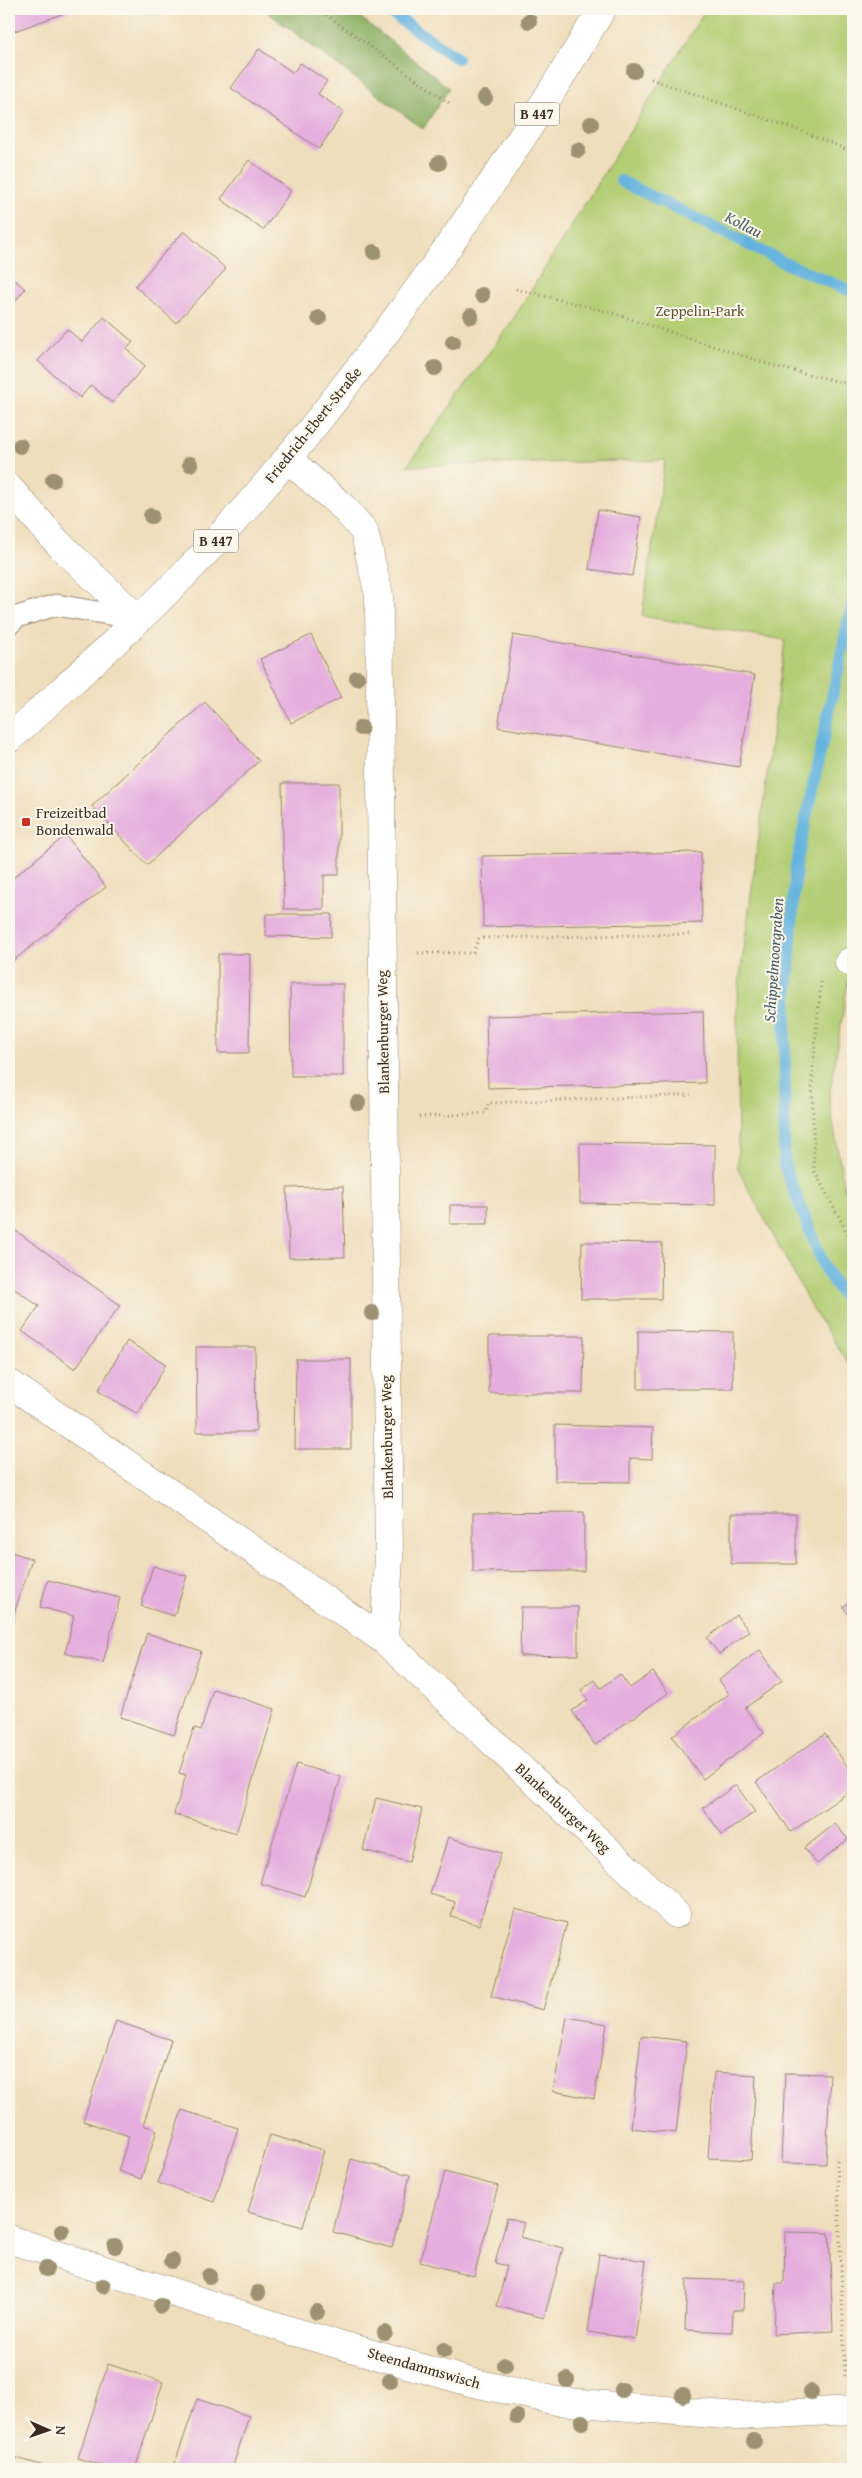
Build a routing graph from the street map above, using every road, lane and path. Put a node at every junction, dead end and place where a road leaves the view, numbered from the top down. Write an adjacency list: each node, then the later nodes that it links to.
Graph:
1 (318, 9): 4 (path)
2 (602, 9): 8 (street, Friedrich-Ebert-Straße / B 447)
3 (651, 79): 5 (path)
4 (452, 105)
5 (853, 152)
6 (516, 289): 7 (path)
7 (853, 384)
8 (288, 459): 10 (street, Friedrich-Ebert-Straße / B 447); 14 (street, Blankenburger Weg)
9 (9, 488): 10 (street)
10 (138, 619): 11 (lane); 12 (street, Friedrich-Ebert-Straße / B 447)
11 (9, 624)
12 (9, 739)
13 (693, 934): 14 (path)
14 (382, 953): 17 (street, Blankenburger Weg)
15 (851, 962): 18 (path)
16 (691, 1095): 17 (path)
17 (384, 1120): 20 (street, Blankenburger Weg)
18 (853, 1244)
19 (9, 1383): 20 (street, Blankenburger Weg)
20 (384, 1640): 21 (street, Blankenburger Weg)
21 (676, 1914)
22 (838, 2160): 24 (path)
23 (9, 2240): 24 (street, Steendammswisch)
24 (849, 2410)

